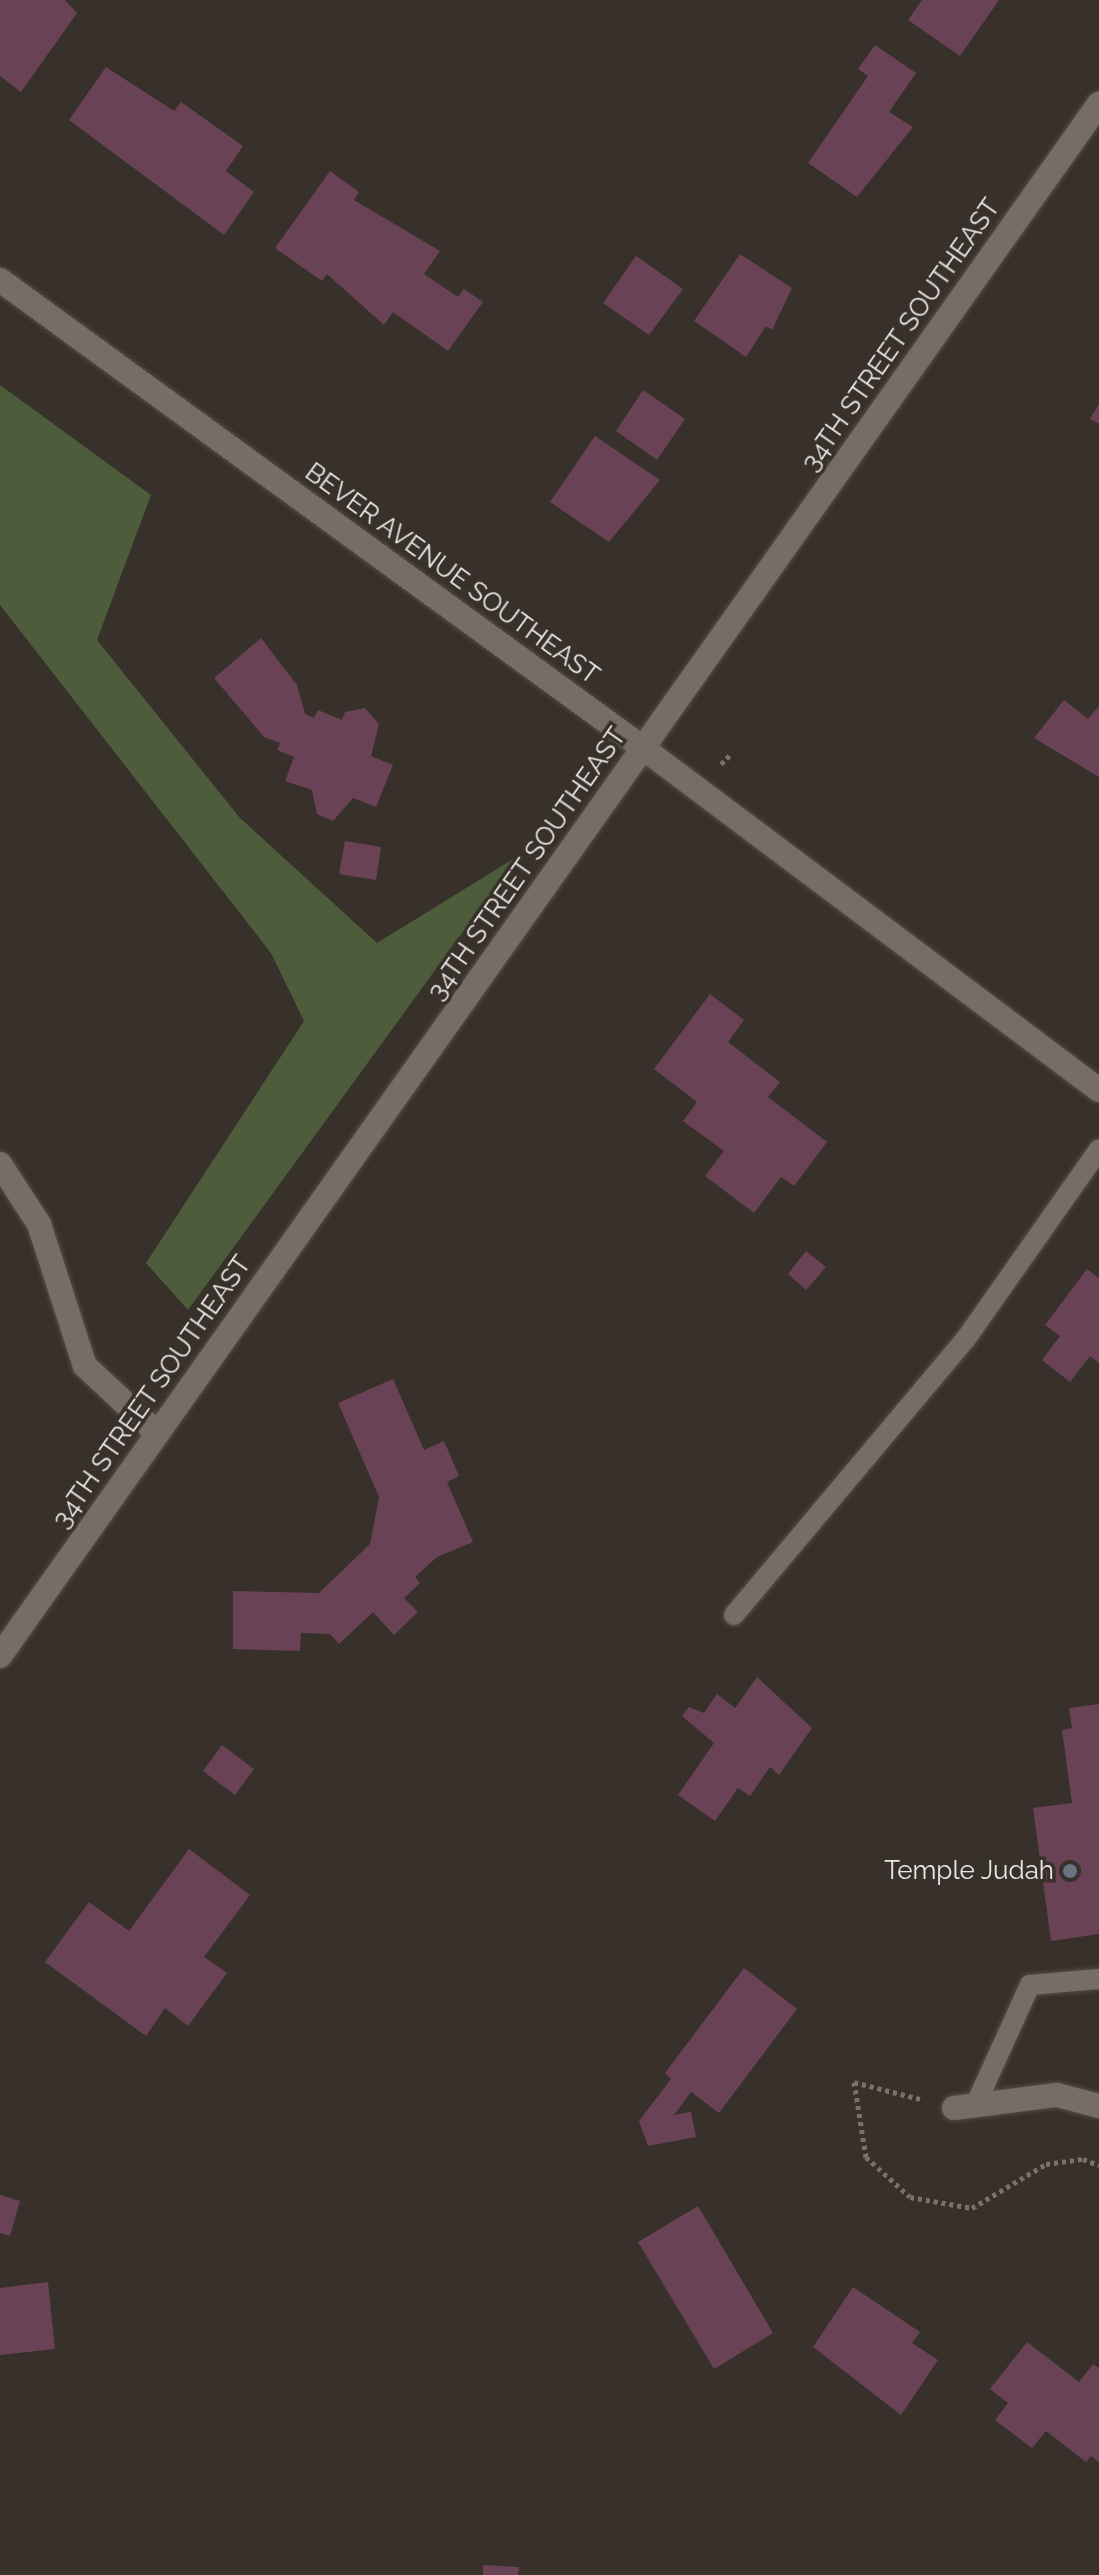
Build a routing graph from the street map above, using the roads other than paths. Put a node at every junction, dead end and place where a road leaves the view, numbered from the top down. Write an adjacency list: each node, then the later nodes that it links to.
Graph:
1 (1099, 104): 3 (street, 34TH STREET SOUTHEAST)
2 (0, 280): 3 (street, BEVER AVENUE SOUTHEAST)
3 (643, 748): 4 (street, BEVER AVENUE SOUTHEAST); 7 (street, 34TH STREET SOUTHEAST)
4 (1099, 1090)
5 (1099, 1149): 8 (lane)
6 (0, 1164): 7 (street)
7 (157, 1433): 9 (street, 34TH STREET SOUTHEAST)
8 (734, 1615)
9 (0, 1656)
10 (1099, 1979): 12 (lane)
11 (1099, 2106): 12 (street)
12 (964, 2107)

